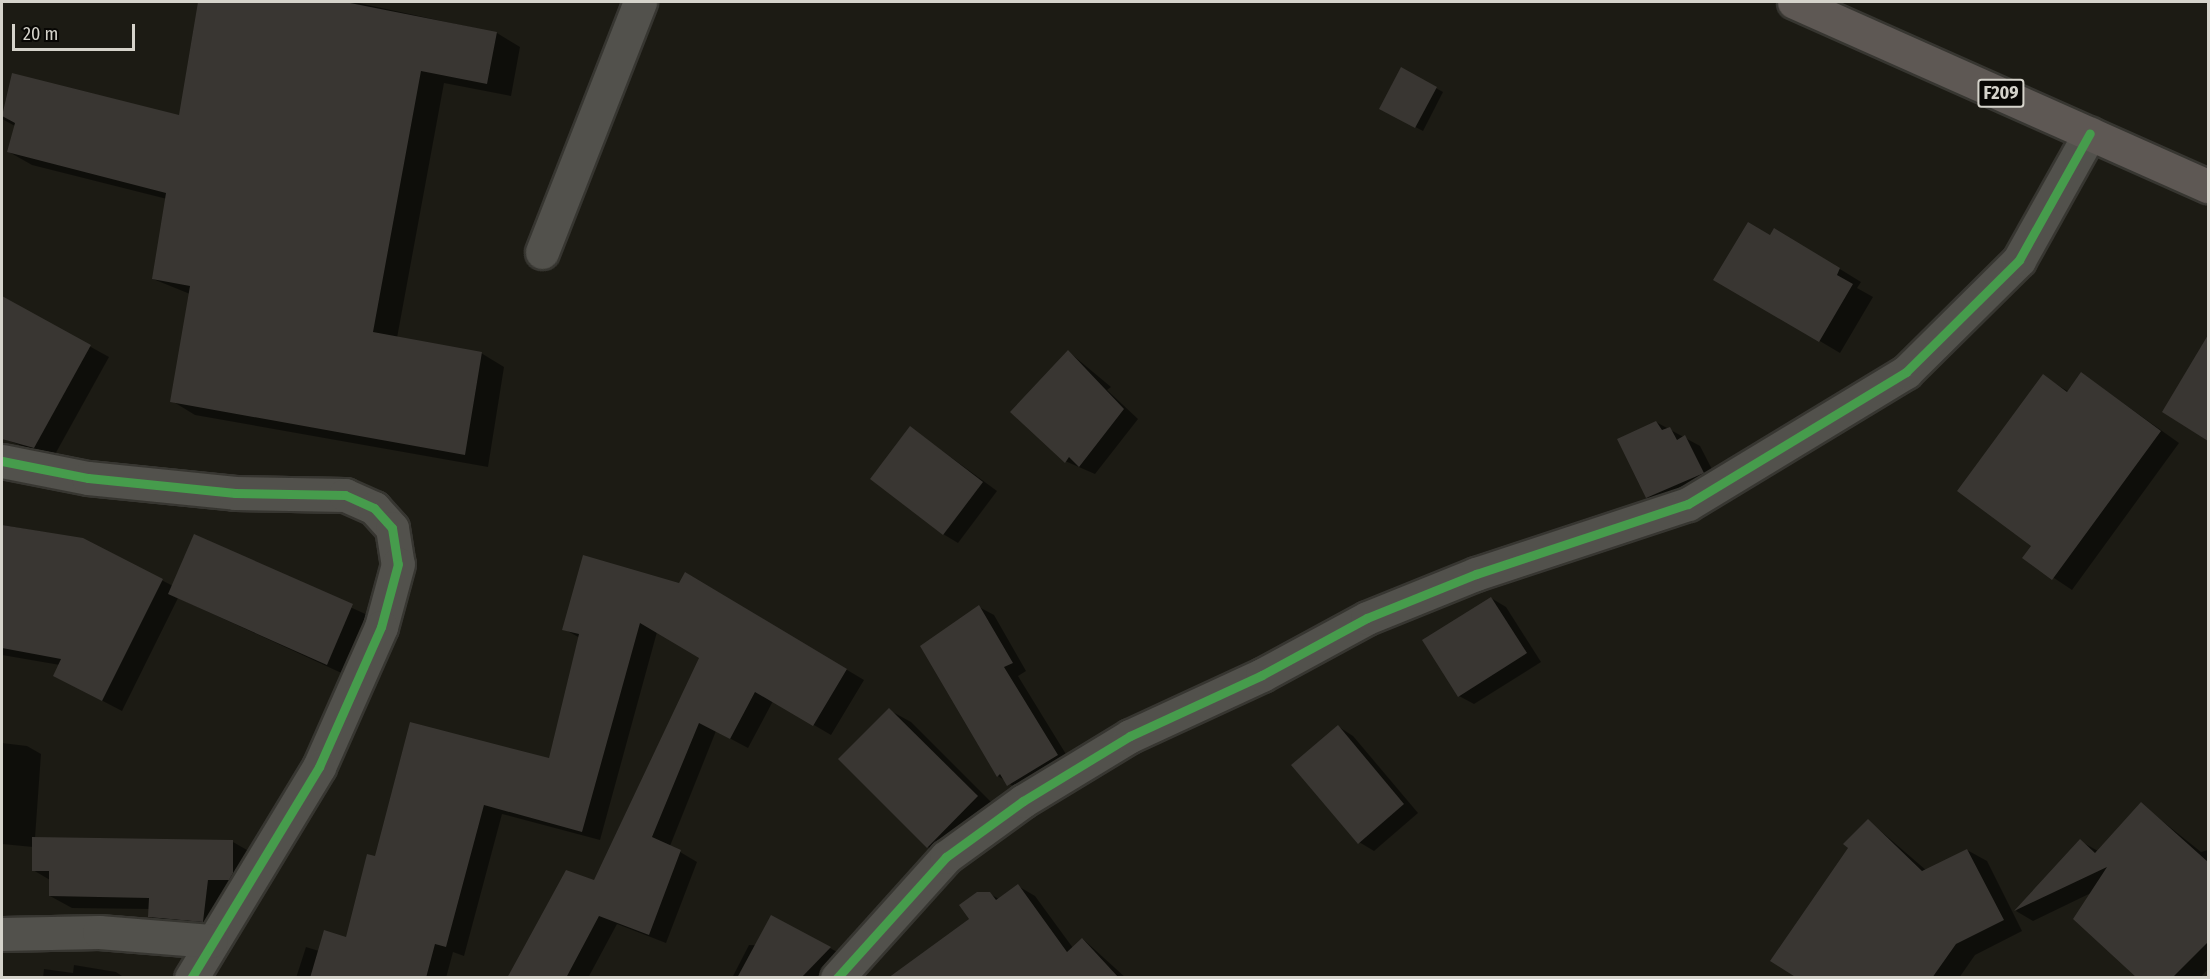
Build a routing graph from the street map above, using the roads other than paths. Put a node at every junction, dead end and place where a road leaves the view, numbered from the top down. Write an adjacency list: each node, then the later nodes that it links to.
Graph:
1 (640, 2): 5 (street)
2 (1794, 2): 3 (main road, F209)
3 (2090, 133): 4 (main road, F209); 10 (street)
4 (2208, 186)
5 (542, 252)
6 (2, 461): 8 (street)
7 (2, 934): 8 (street)
8 (211, 941): 9 (street)
9 (191, 978)
10 (837, 978)

